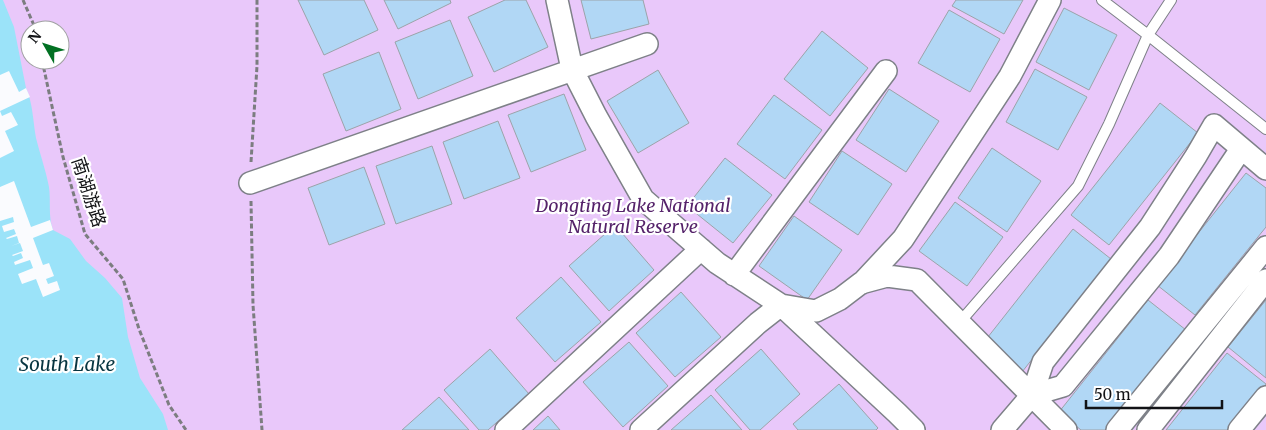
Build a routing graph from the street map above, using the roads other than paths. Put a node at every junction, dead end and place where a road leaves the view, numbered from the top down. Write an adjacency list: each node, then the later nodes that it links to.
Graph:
1 (557, 0): 7 (street)
2 (1050, 0): 17 (street)
3 (1102, 0): 5 (lane)
4 (1171, 0): 5 (lane)
5 (1148, 35): 9 (lane); 19 (lane)
6 (647, 44): 7 (street)
7 (572, 69): 12 (street); 14 (street)
8 (886, 71): 15 (street)
9 (1266, 129)
10 (1241, 150): 11 (street); 20 (street); 20 (street)
11 (1266, 169)
12 (250, 183)
13 (1266, 247): 27 (street)
14 (701, 249): 15 (street); 23 (street)
15 (734, 275): 18 (street)
16 (1266, 280): 28 (street)
17 (861, 283): 18 (street); 19 (street)
18 (781, 306): 22 (street); 24 (street)
19 (960, 322): 20 (street)
20 (1032, 395): 25 (street); 26 (street)
21 (1266, 397): 29 (street)
22 (911, 429)
23 (506, 430)
24 (641, 430)
25 (1002, 430)
26 (1066, 430)
27 (1117, 430)
28 (1148, 430)
29 (1239, 430)

